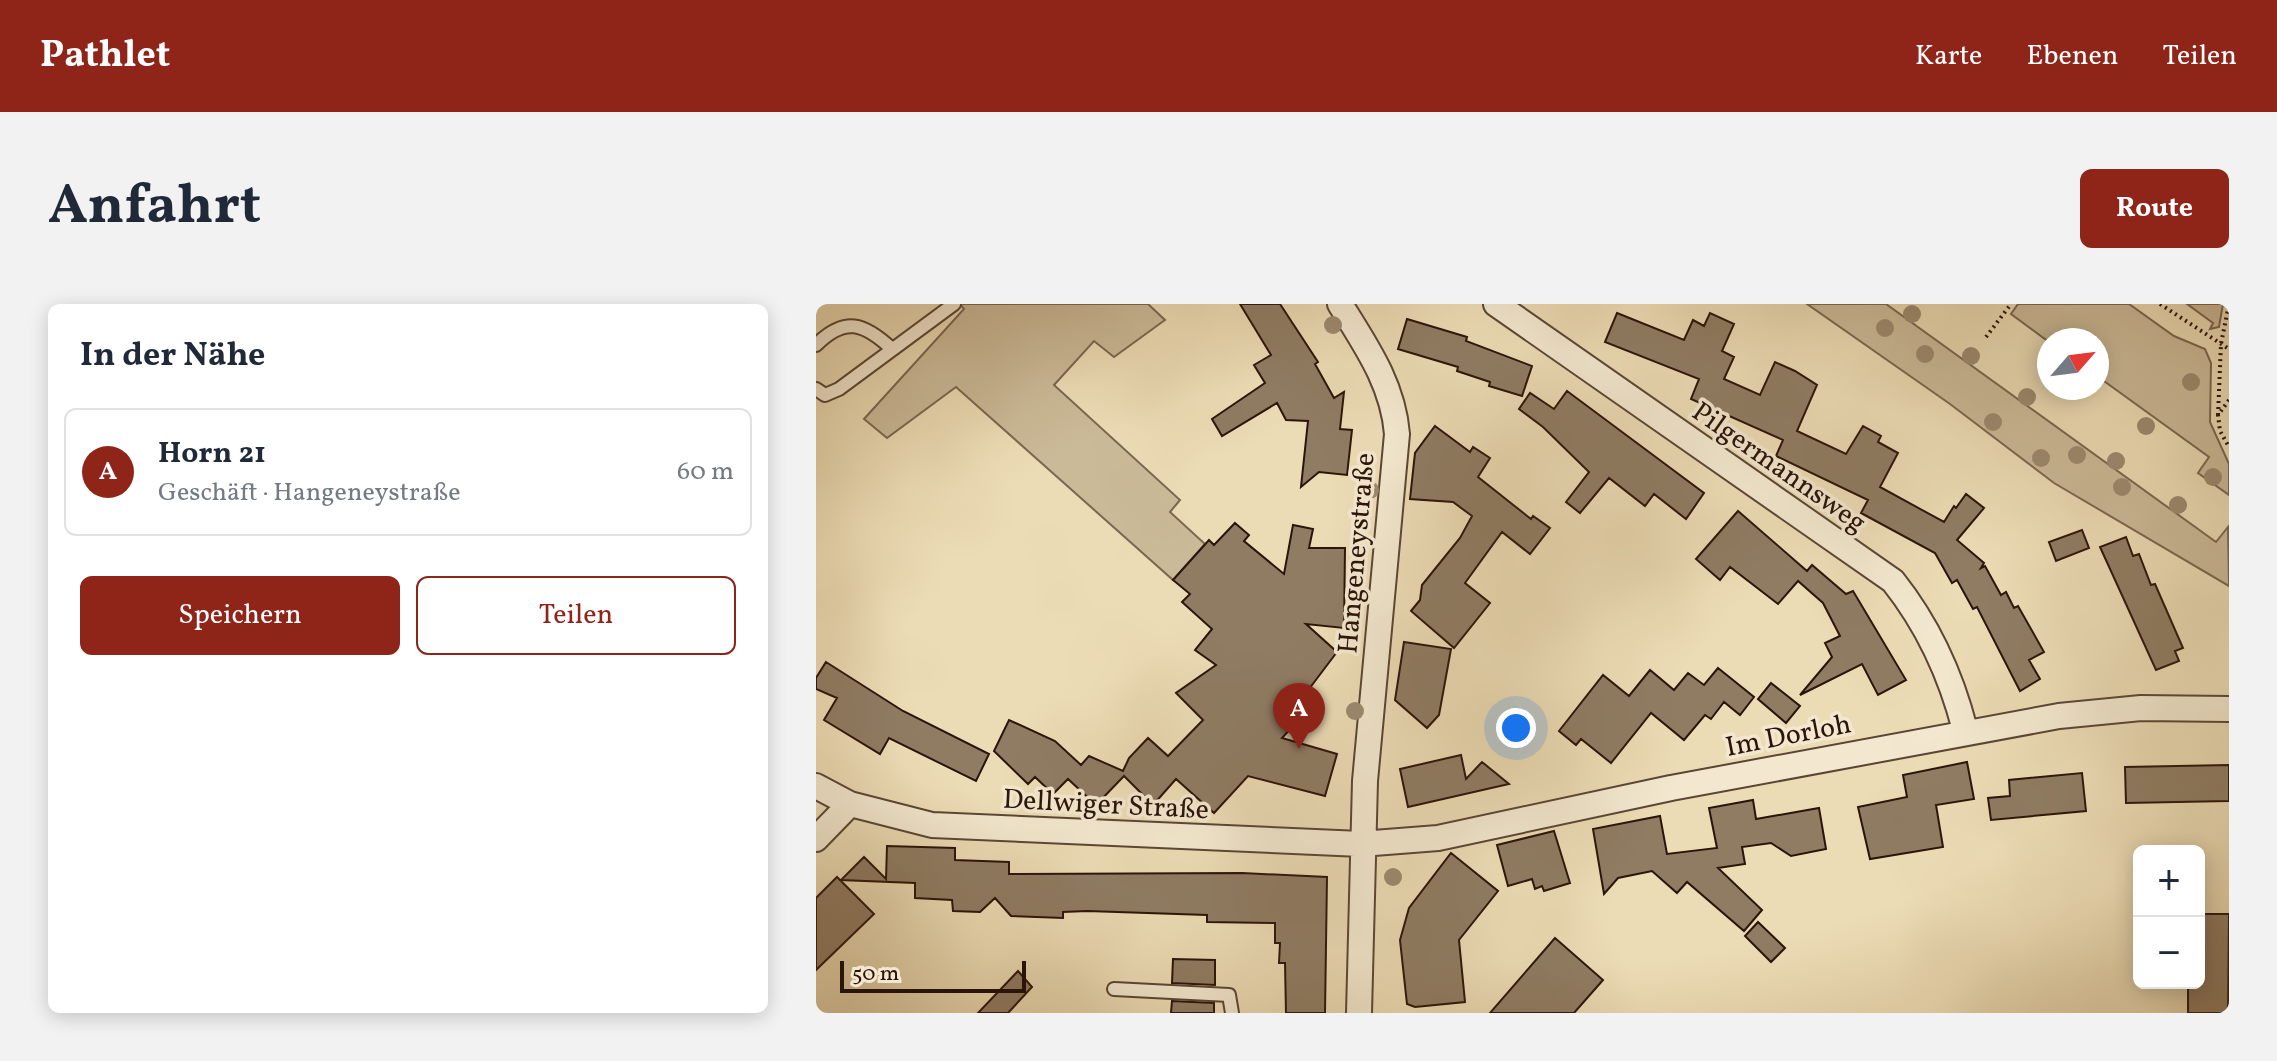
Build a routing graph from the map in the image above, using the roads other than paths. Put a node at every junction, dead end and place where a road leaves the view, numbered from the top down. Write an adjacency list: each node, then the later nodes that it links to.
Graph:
1 (954, 304): 5 (lane)
2 (1340, 304): 12 (street, Hangeneystraße)
3 (1496, 304): 8 (street, Pilgermannsweg)
4 (816, 345): 5 (lane)
5 (892, 349): 6 (lane)
6 (816, 389)
7 (2229, 709): 8 (street, Im Dorloh)
8 (1965, 730): 12 (street, Im Dorloh)
9 (816, 786): 10 (street, Dellwiger Straße)
10 (850, 804): 11 (street); 12 (street, Dellwiger Straße)
11 (816, 839)
12 (1361, 844): 15 (street, Hangeneystraße)
13 (1114, 989): 14 (lane)
14 (1232, 1013)
15 (1359, 1013)

